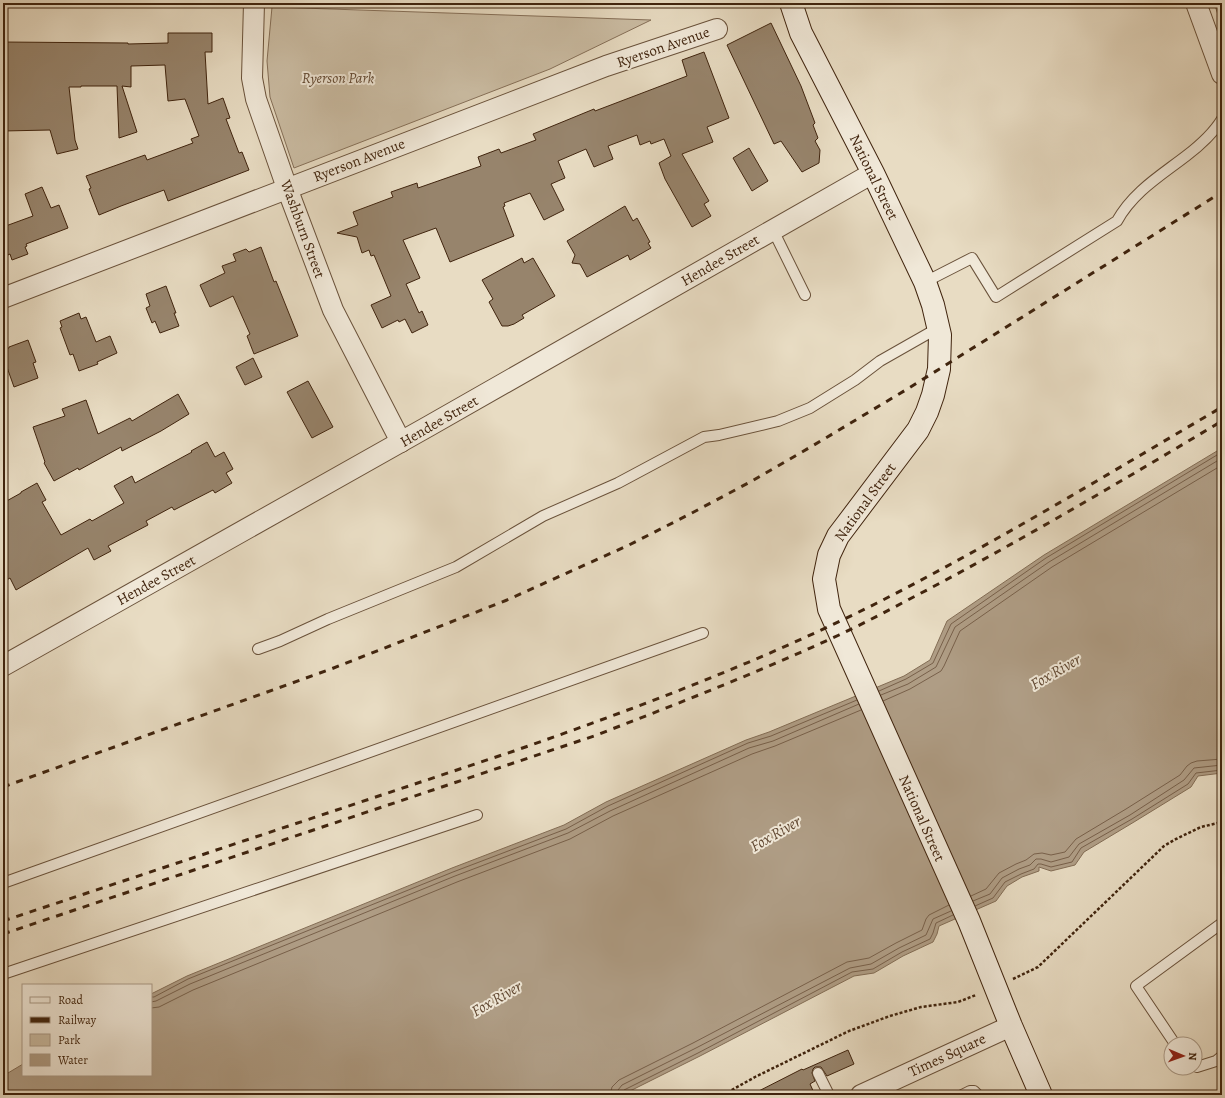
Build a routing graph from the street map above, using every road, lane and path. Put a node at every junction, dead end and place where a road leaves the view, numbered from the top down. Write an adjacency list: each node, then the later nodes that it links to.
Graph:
1 (254, 3): 8 (street, Washburn Street)
2 (791, 3): 7 (street, National Street)
3 (1196, 3): 5 (street)
4 (717, 29): 8 (street, Ryerson Avenue)
5 (1222, 74)
6 (1222, 119): 10 (lane)
7 (873, 173): 9 (street, Hendee Street); 10 (street, National Street)
8 (287, 188): 12 (street, Ryerson Avenue); 14 (street, Washburn Street)
9 (773, 230): 11 (lane); 14 (street, Hendee Street)
10 (925, 282): 13 (street, National Street)
11 (805, 295)
12 (3, 298)
13 (938, 328): 16 (lane); 25 (street, National Street)
14 (401, 442): 17 (street, Hendee Street)
15 (703, 633): 20 (lane)
16 (258, 649)
17 (3, 666)
18 (477, 815): 22 (lane)
19 (1222, 822): 23 (path)
20 (3, 884)
21 (1222, 923): 26 (lane)
22 (3, 974)
23 (1017, 977)
24 (978, 994): 30 (path)
25 (1011, 1026): 32 (street, Times Square); 35 (street, National Street)
26 (1170, 1036)
27 (1222, 1056): 28 (lane)
28 (1203, 1065)
29 (818, 1073): 31 (lane)
30 (723, 1095)
31 (829, 1095)
32 (861, 1095)
33 (962, 1095): 34 (lane)
34 (978, 1095)
35 (1041, 1095)

